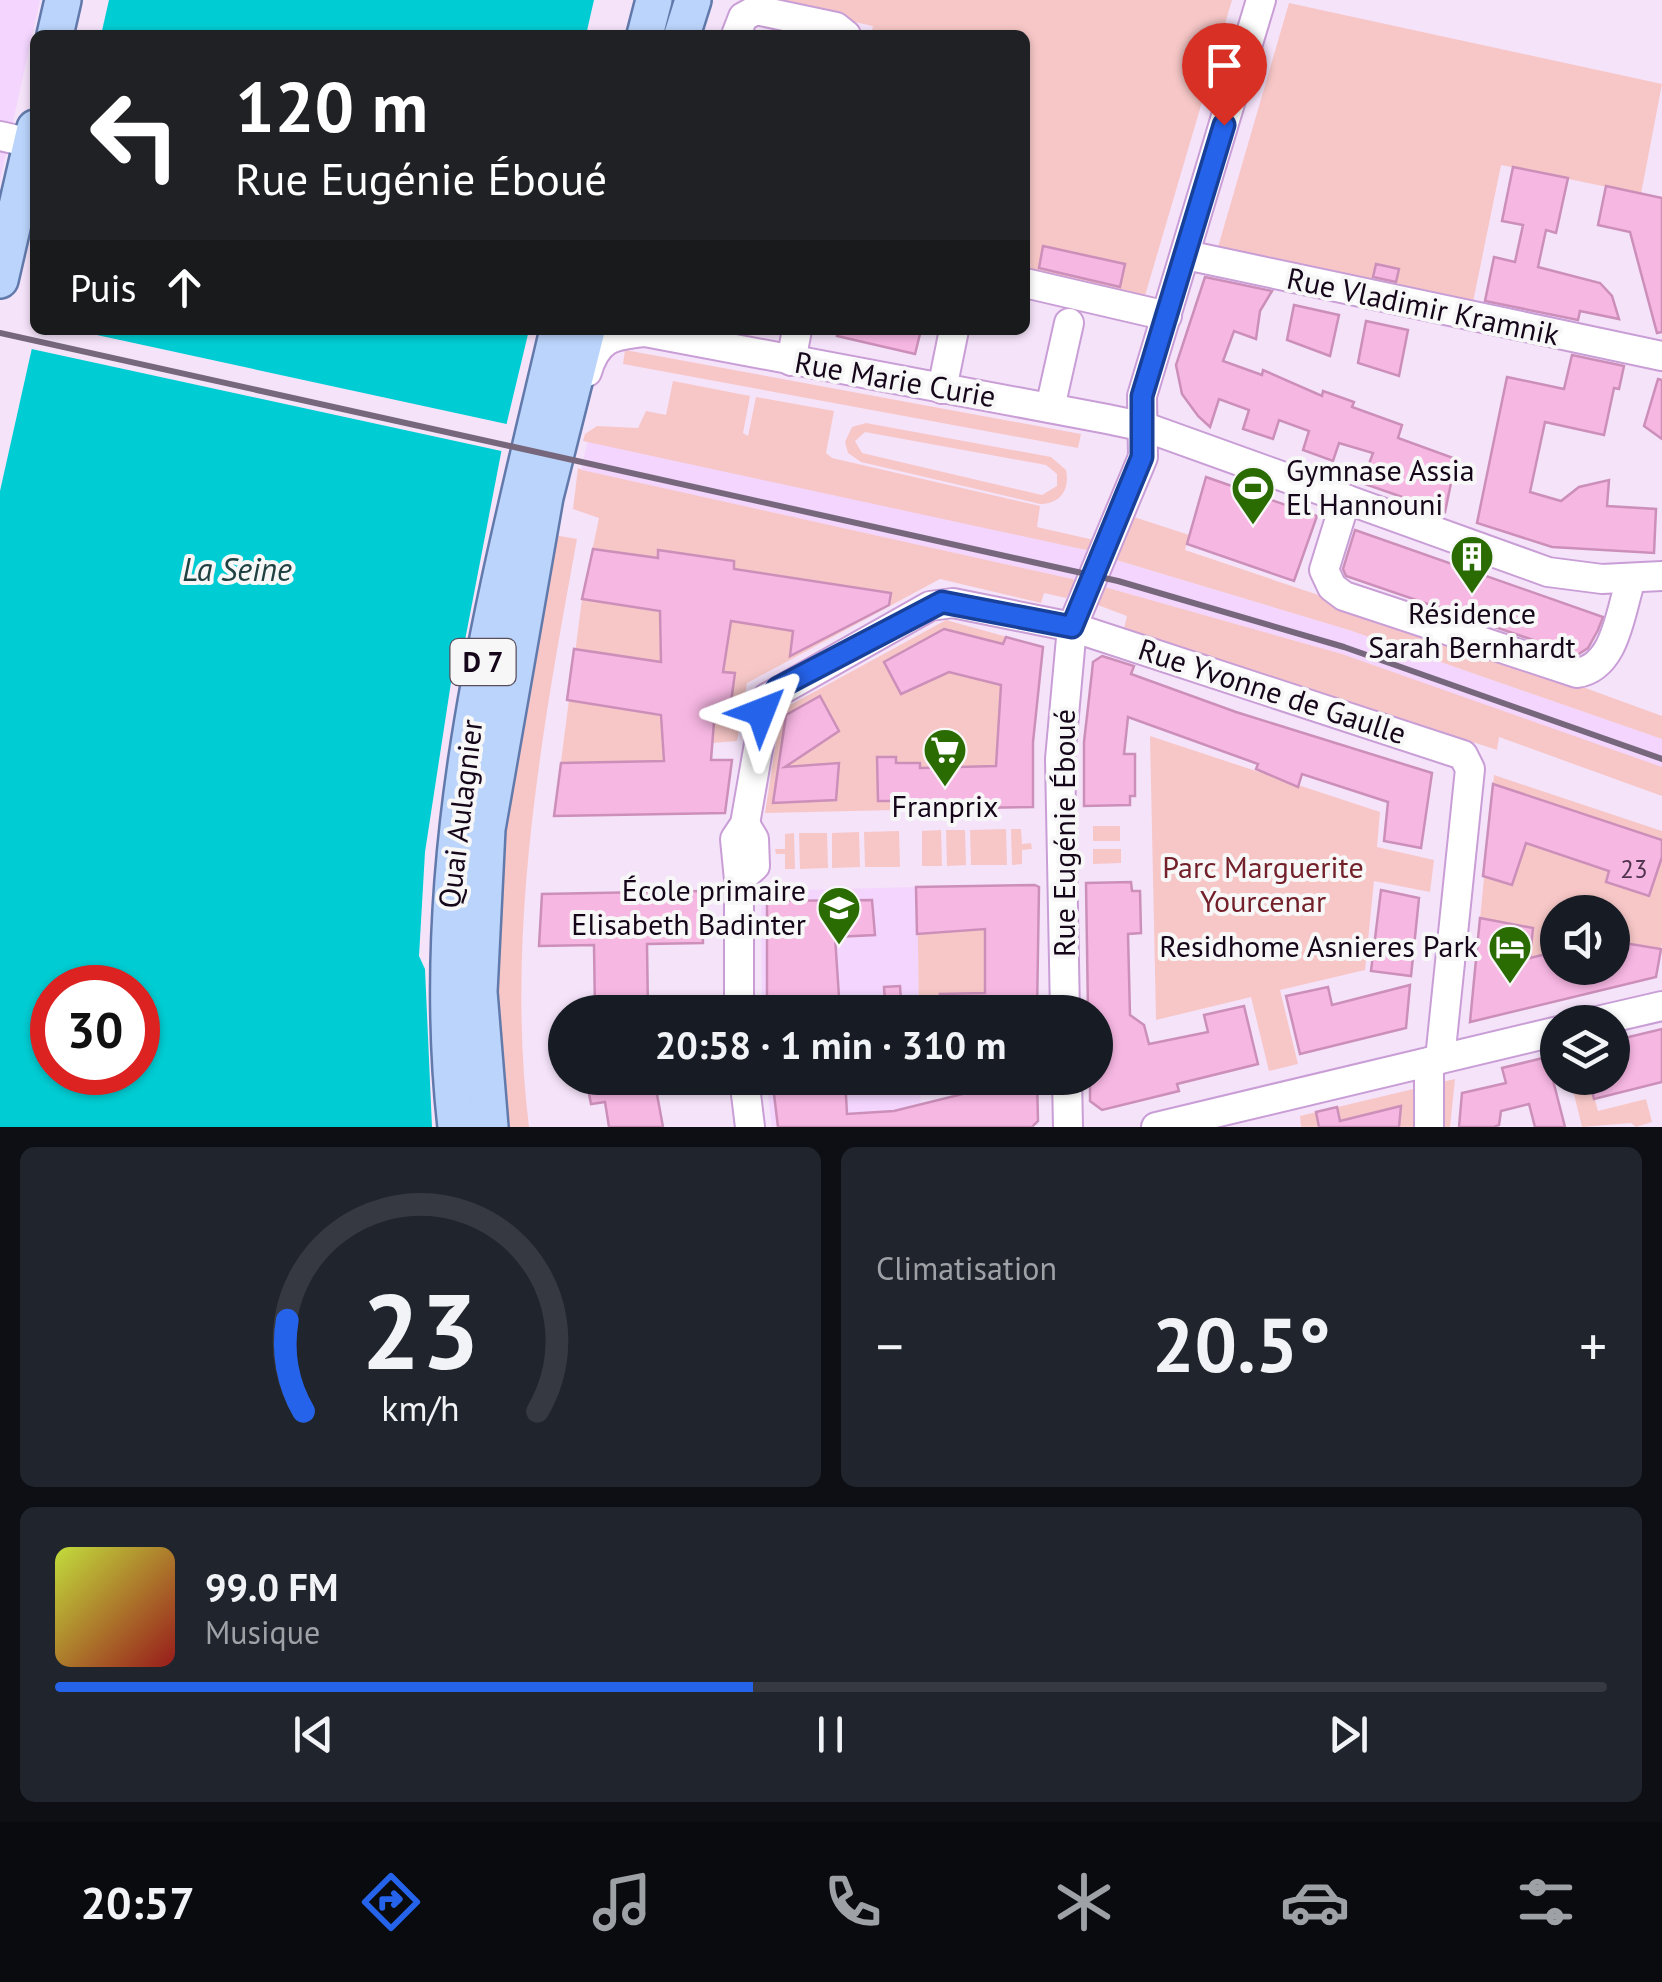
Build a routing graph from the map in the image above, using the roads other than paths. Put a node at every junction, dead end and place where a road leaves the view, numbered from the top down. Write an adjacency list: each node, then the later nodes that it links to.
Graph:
1 (63, 0): 5 (main road)
2 (654, 0): 6 (main road)
3 (693, 0): 7 (main road)
4 (1262, 0): 11 (street, Rue Eugénie Éboué)
5 (56, 30)
6 (646, 30)
7 (684, 30)
8 (738, 30): 9 (street)
9 (840, 30)
10 (22, 136): 12 (main road)
11 (1186, 256): 14 (street, Rue Eugénie Éboué); 22 (street, Rue Vladimir Kramnik)
12 (0, 280)
13 (1030, 284): 14 (street)
14 (1166, 316): 26 (street, Rue Eugénie Éboué)
15 (1069, 323): 25 (street)
16 (557, 335): 40 (main road, Quai Aulagnier / D 7)
17 (586, 335): 27 (main road, Quai Aulagnier / D 7)
18 (613, 335): 27 (street, Rue Marie Curie)
19 (663, 335): 23 (street, Rue Marie Curie)
20 (795, 335): 23 (street)
21 (953, 335): 24 (street)
22 (1662, 356)
23 (790, 361): 24 (street, Rue Marie Curie)
24 (942, 389): 25 (street, Rue Marie Curie)
25 (1050, 408): 26 (street, Rue Marie Curie)
26 (1145, 428): 28 (street, Rue Marie Curie); 31 (street, Rue Eugénie Éboué)
27 (559, 443): 41 (main road, Quai Aulagnier / D 7)
28 (1346, 500): 30 (street, Rue Marie Curie); 30 (street)
29 (1662, 576): 30 (street, Rue Marie Curie)
30 (1631, 579)
31 (1072, 627): 32 (street, Rue Yvonne de Gaulle); 33 (street, Rue Eugénie Éboué); 37 (street, Rue Yvonne de Gaulle)
32 (740, 995)
33 (1065, 995)
34 (1662, 1006): 35 (street)
35 (1630, 1013)
36 (1540, 1035): 37 (street)
37 (1434, 1061): 44 (street); 45 (street)
38 (746, 1095): 42 (street)
39 (1067, 1095): 43 (street)
40 (456, 1127)
41 (490, 1127)
42 (750, 1127)
43 (1068, 1127)
44 (1156, 1127)
45 (1429, 1127)

